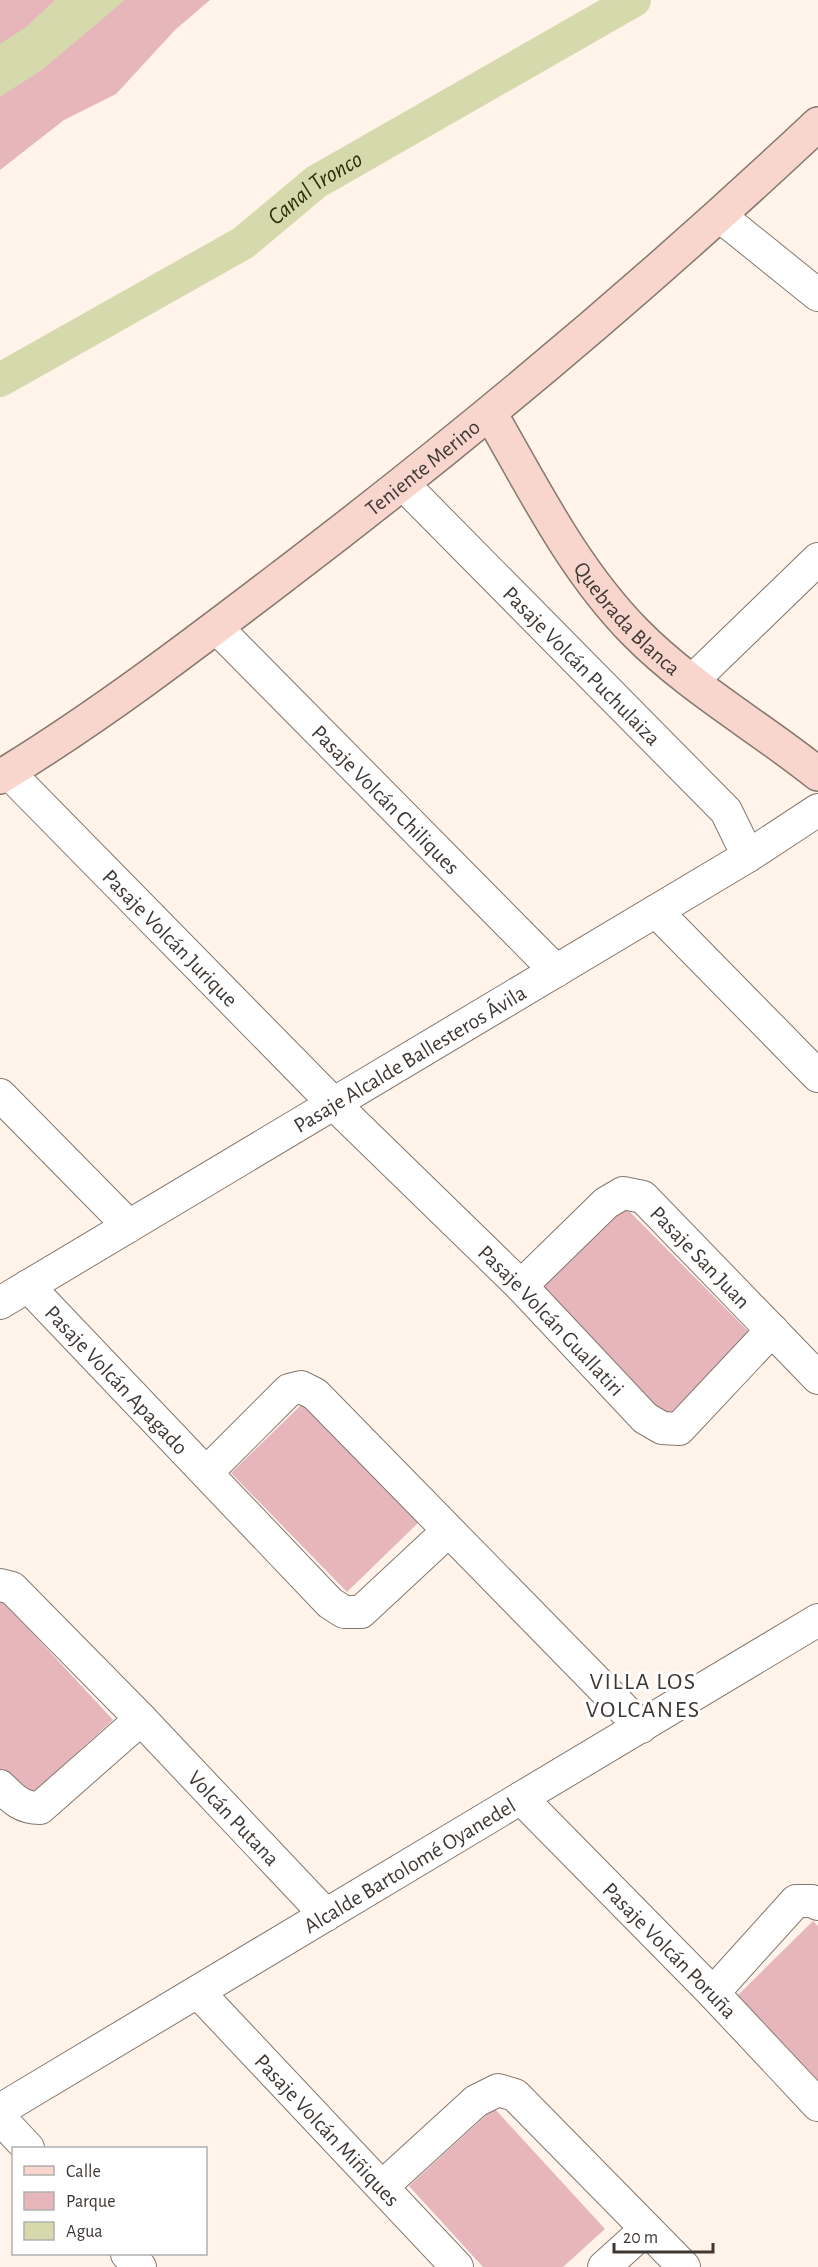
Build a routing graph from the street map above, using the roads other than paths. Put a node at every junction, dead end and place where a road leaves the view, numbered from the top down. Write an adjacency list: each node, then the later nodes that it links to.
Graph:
1 (818, 124): 2 (street, Teniente Merino)
2 (720, 216): 3 (street); 4 (street, Teniente Merino)
3 (818, 295)
4 (490, 413): 5 (street, Teniente Merino); 8 (street, Quebrada Blanca)
5 (404, 484): 7 (street, Teniente Merino); 12 (street, Pasaje Volcán Puchulaiza)
6 (818, 560): 8 (street)
7 (216, 627): 10 (street, Teniente Merino); 14 (street, Pasaje Volcán Chiliques)
8 (692, 681): 9 (street, Quebrada Blanca)
9 (818, 774)
10 (4, 775): 17 (street, Pasaje Volcán Jurique)
11 (818, 810): 12 (street, Pasaje Alcalde Ballesteros Ávila)
12 (748, 856): 13 (street, Pasaje Alcalde Ballesteros Ávila)
13 (656, 911): 14 (street, Pasaje Alcalde Ballesteros Ávila); 15 (street)
14 (556, 971): 17 (street, Pasaje Alcalde Ballesteros Ávila)
15 (818, 1076)
16 (0, 1095): 18 (street)
17 (334, 1104): 18 (street, Pasaje Alcalde Ballesteros Ávila); 20 (street, Pasaje Volcán Guallatiri)
18 (129, 1226): 19 (street, Pasaje Alcalde Ballesteros Ávila)
19 (28, 1286): 21 (street, Pasaje Alcalde Ballesteros Ávila); 24 (street, Pasaje Volcán Apagado)
20 (521, 1286): 22 (street, Pasaje San Juan); 22 (street, Pasaje Volcán Guallatiri)
21 (0, 1303)
22 (772, 1330): 23 (street, Pasaje San Juan)
23 (818, 1378)
24 (207, 1472): 25 (street, Pasaje Volcán Apagado); 25 (street, Pasaje Volcán Apagado)
25 (447, 1532): 29 (street, Pasaje Volcán Apagado)
26 (0, 1585): 28 (street, Volcán Putana)
27 (818, 1620): 29 (street, Alcalde Bartolomé Oyanedel)
28 (141, 1719): 30 (street); 33 (street, Volcán Putana)
29 (641, 1727): 31 (street, Alcalde Bartolomé Oyanedel)
30 (0, 1786)
31 (521, 1798): 33 (street, Alcalde Bartolomé Oyanedel); 35 (street, Pasaje Volcán Poruña)
32 (818, 1904): 35 (street)
33 (326, 1915): 34 (street, Alcalde Bartolomé Oyanedel)
34 (198, 1992): 37 (street, Alcalde Bartolomé Oyanedel); 40 (street, Pasaje Volcán Miñiques)
35 (713, 1993): 36 (street, Pasaje Volcán Poruña)
36 (818, 2105)
37 (0, 2110)
38 (0, 2118): 39 (street)
39 (27, 2147)
40 (383, 2186): 41 (street); 44 (street, Pasaje Volcán Miñiques)
41 (646, 2229): 45 (street); 46 (street)
42 (130, 2255): 43 (street)
43 (140, 2267)
44 (457, 2267)
45 (604, 2267)
46 (684, 2267)

